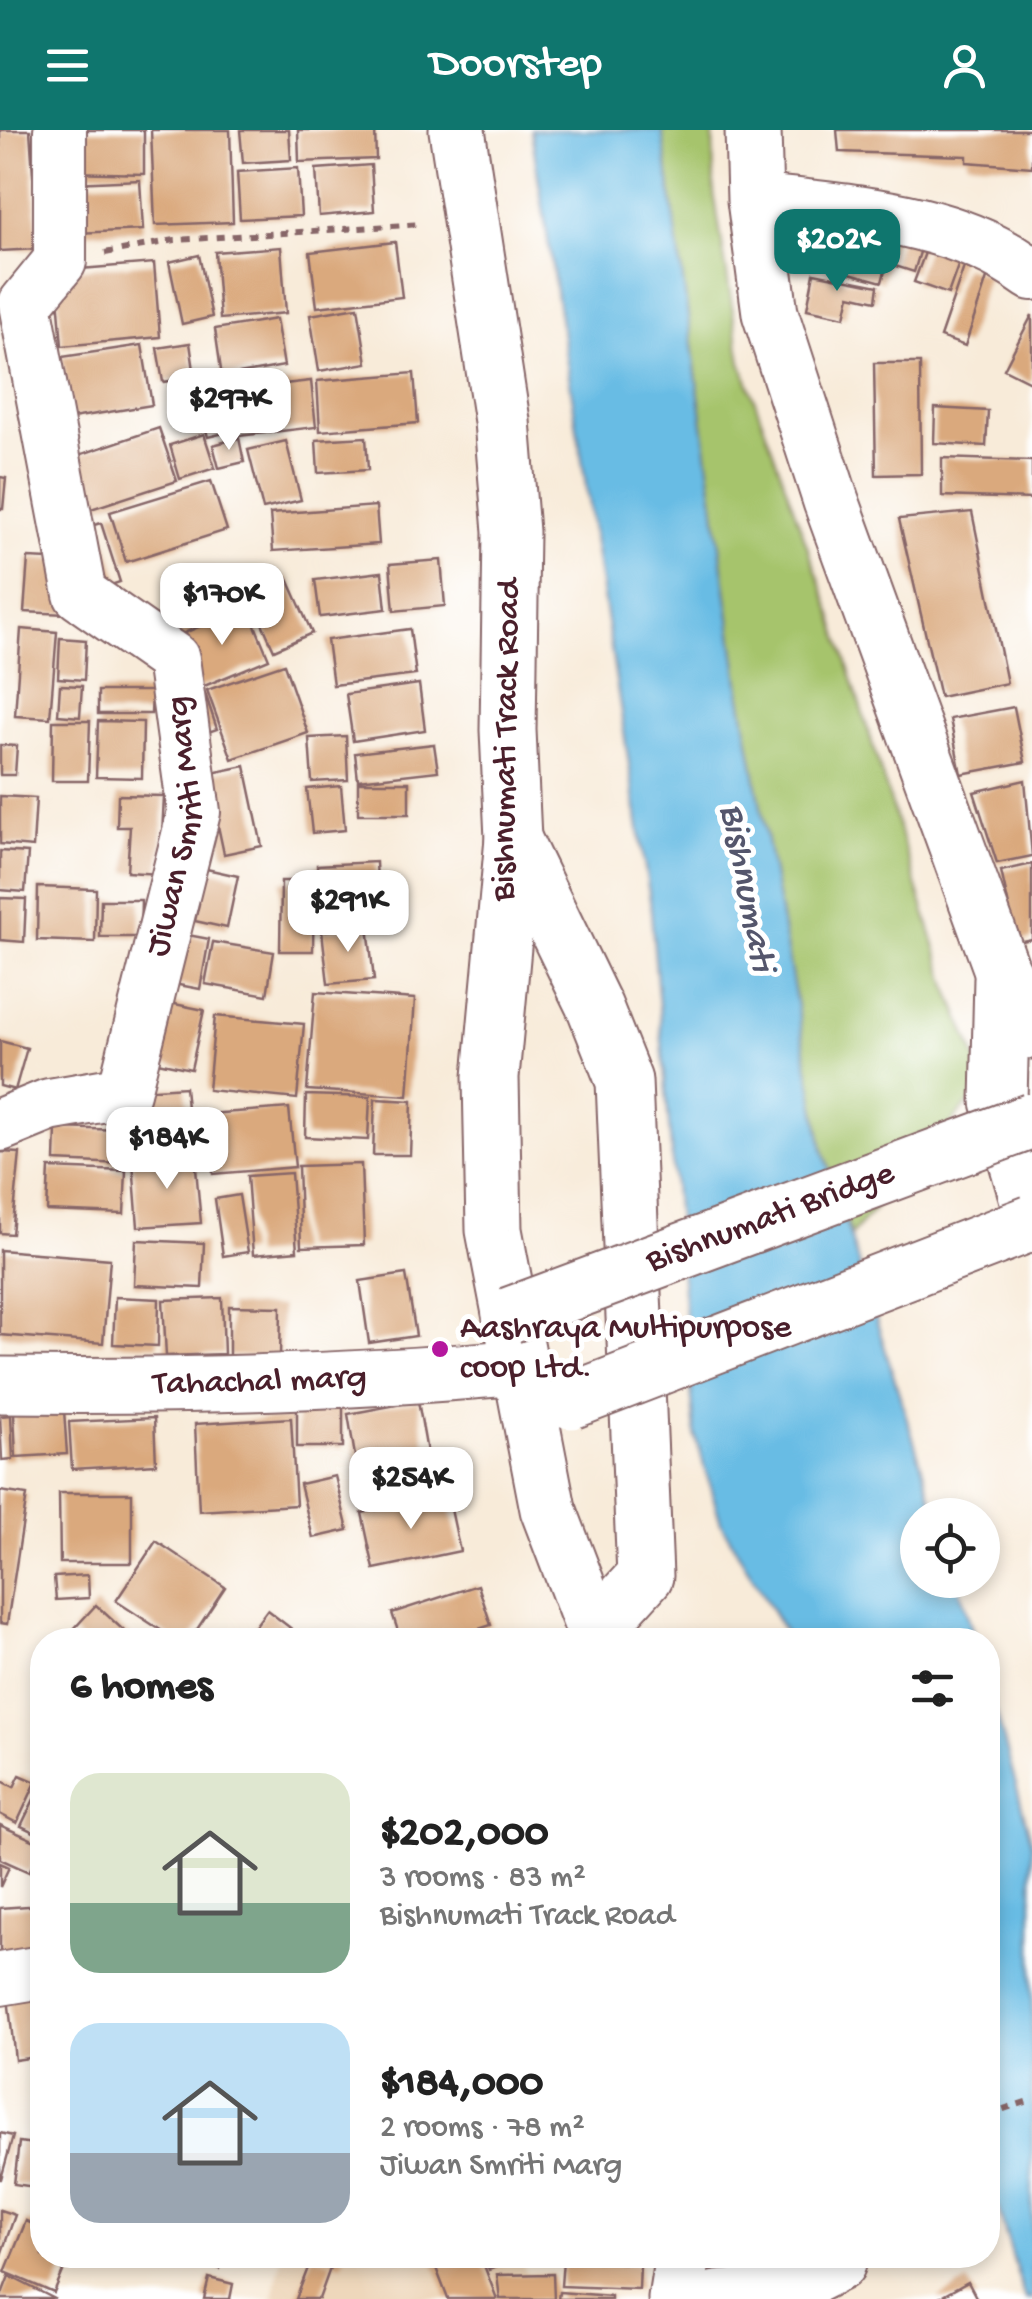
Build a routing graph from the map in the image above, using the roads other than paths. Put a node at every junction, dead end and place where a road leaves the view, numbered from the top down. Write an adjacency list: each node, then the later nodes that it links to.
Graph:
1 (60, 130): 10 (street, Jiwan Smriti Marg)
2 (457, 130): 6 (main road, Bishnumati Track Road)
3 (753, 130): 4 (main road)
4 (756, 200): 5 (street); 7 (main road)
5 (1030, 266)
6 (513, 840): 13 (main road, Bishnumati Track Road); 17 (main road)
7 (1002, 970): 8 (main road); 11 (main road)
8 (1032, 1031)
9 (1032, 1122): 13 (main road, Bishnumati Bridge, bridge)
10 (0, 1125)
11 (1032, 1213)
12 (1032, 1222): 15 (main road, bridge)
13 (510, 1314): 15 (main road, Bishnumati Track Road)
14 (0, 1384): 15 (main road, Tahachal marg)
15 (540, 1393): 16 (main road, Bishnumati Track Road)
16 (593, 1628)
17 (603, 1628)
18 (30, 1974): 19 (street)
19 (0, 1978)
20 (681, 2268): 22 (main road)
21 (842, 2272): 23 (main road)
22 (676, 2299)
23 (717, 2299)

